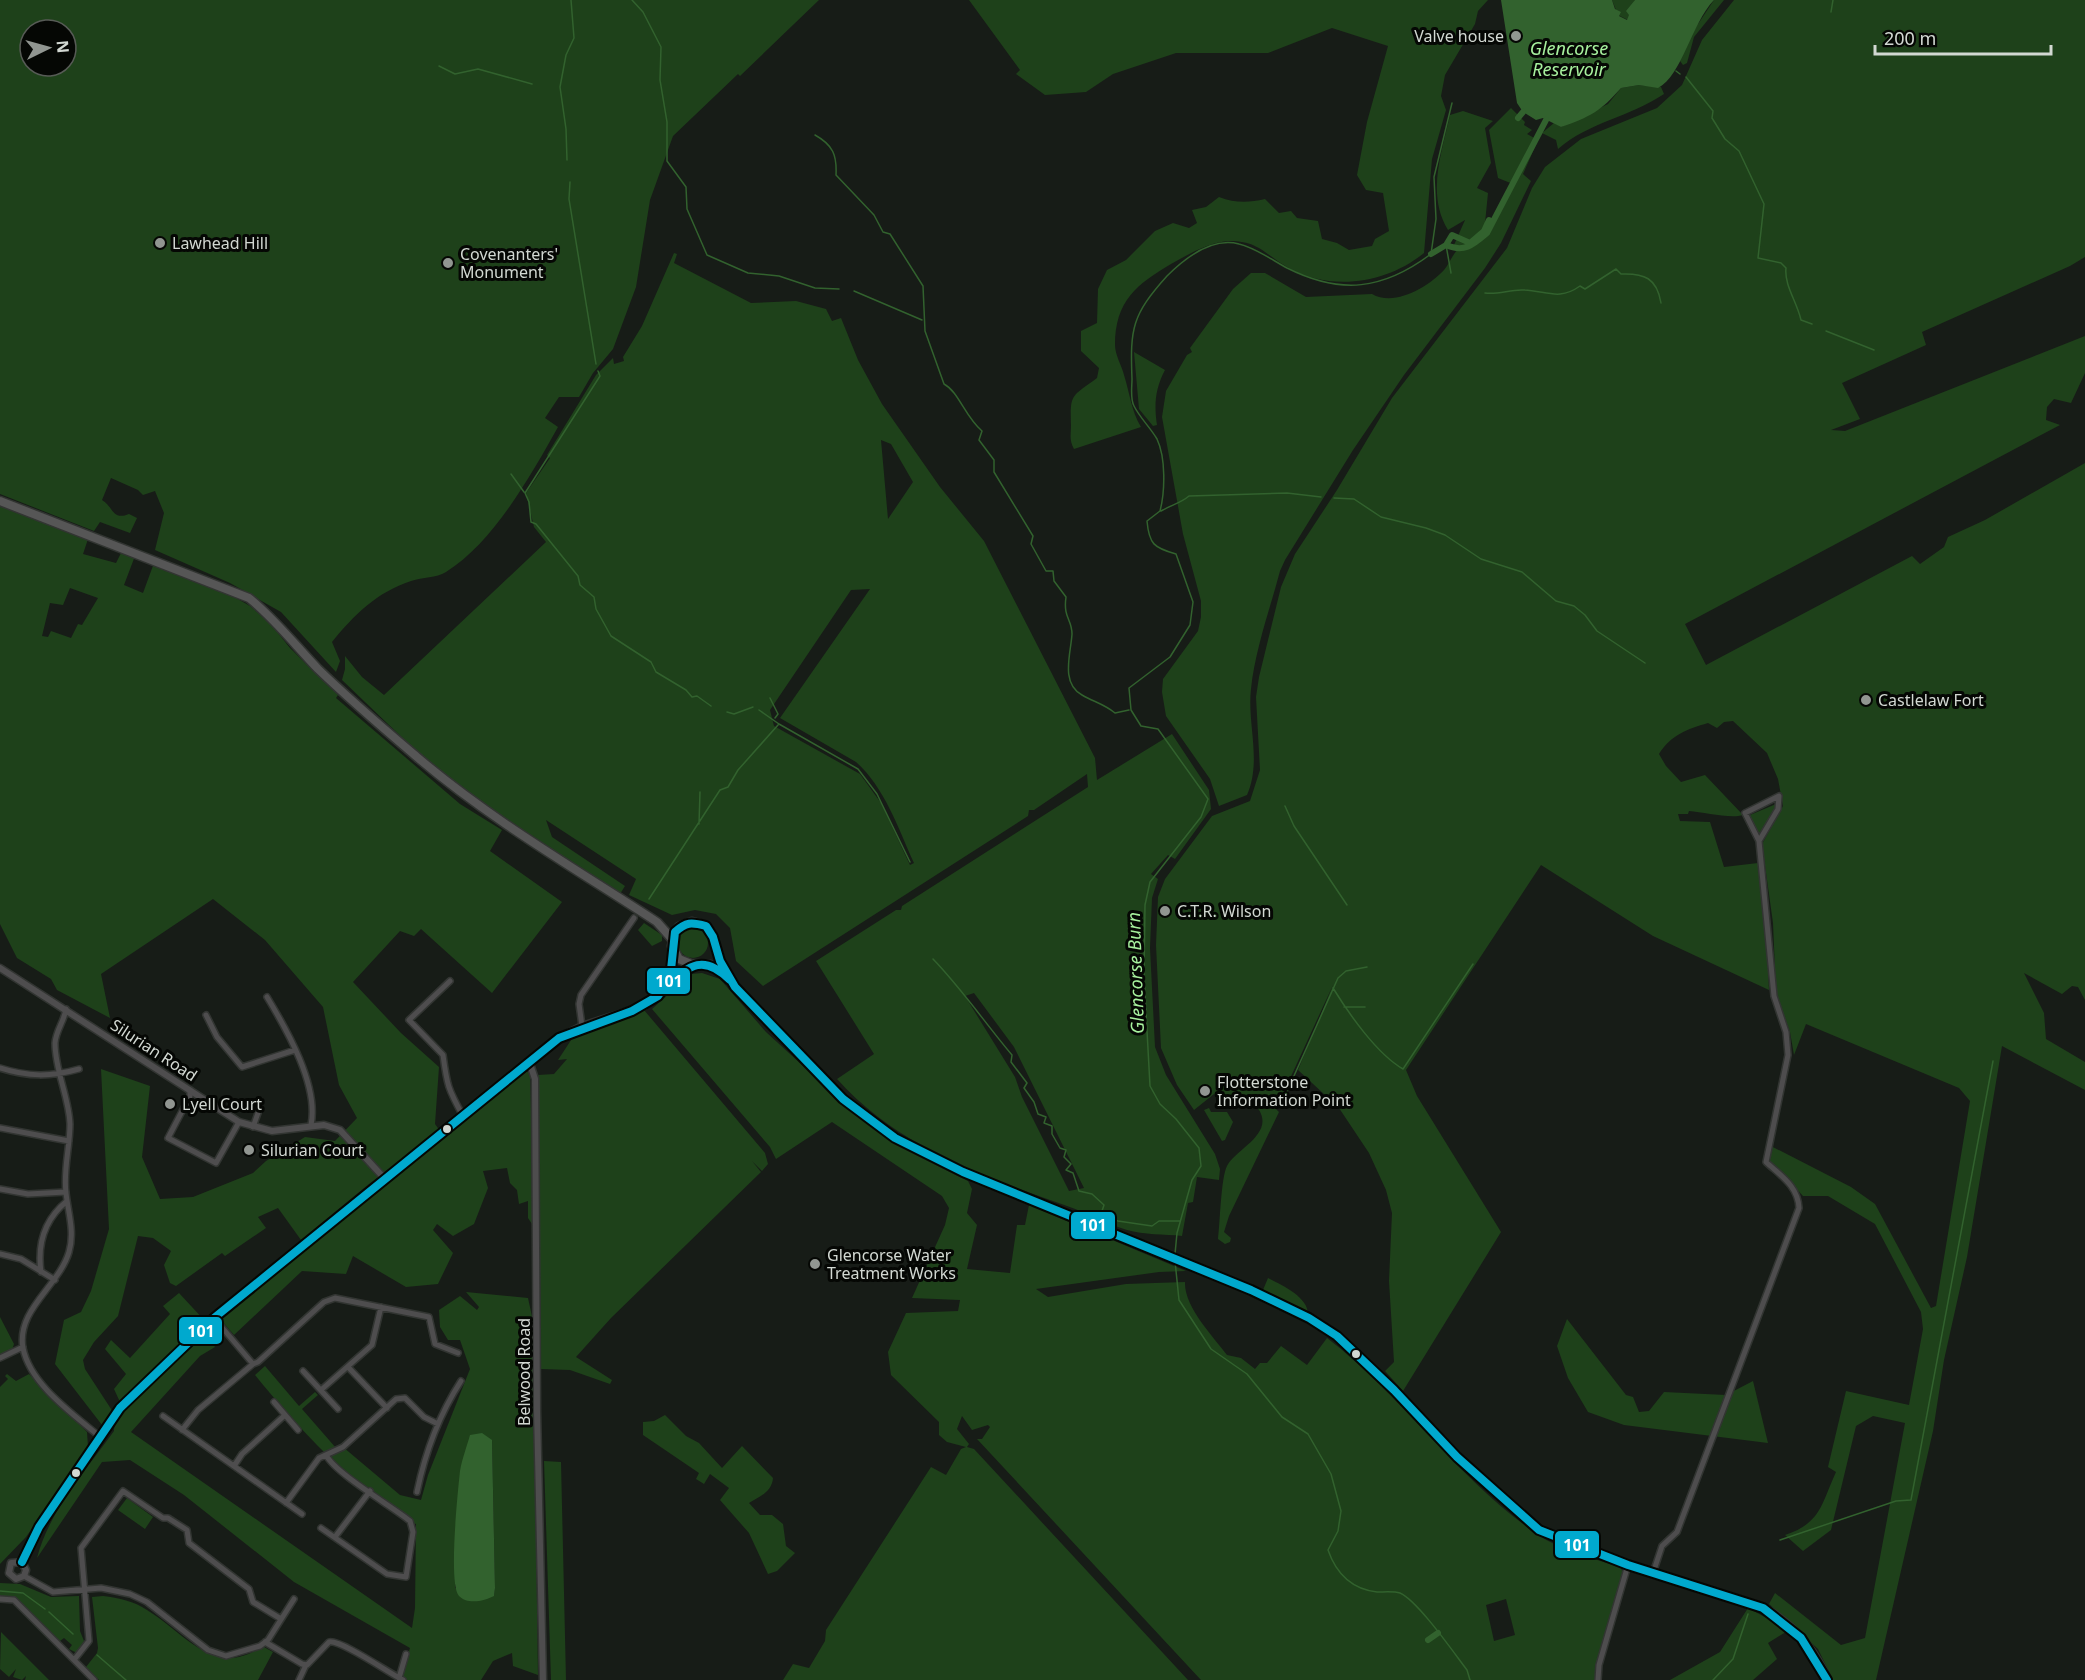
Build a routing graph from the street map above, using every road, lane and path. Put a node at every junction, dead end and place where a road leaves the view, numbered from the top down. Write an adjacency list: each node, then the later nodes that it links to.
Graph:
1 (0, 501): 4 (highway)
2 (1759, 841): 2 (street); 68 (street)
3 (634, 918): 17 (street)
4 (657, 922): 5 (highway); 6 (highway)
5 (679, 927): 6 (highway); 7 (highway)
6 (672, 939): 8 (highway)
7 (714, 944): 9 (highway); 11 (highway)
8 (674, 953): 9 (highway); 13 (street)
9 (696, 964): 11 (highway); 13 (street)
10 (0, 968): 15 (street, Silurian Road)
11 (729, 978): 66 (highway)
12 (450, 981): 25 (street)
13 (667, 986): 17 (street)
14 (267, 997): 18 (street)
15 (66, 1009): 22 (street); 23 (street, Silurian Road)
16 (206, 1015): 18 (street)
17 (582, 1026): 19 (street)
18 (295, 1050): 27 (street)
19 (530, 1064): 25 (street); 82 (street, Belwood Road)
20 (0, 1068): 22 (street)
21 (79, 1070): 22 (street)
22 (60, 1075): 30 (street)
23 (190, 1090): 26 (street, Silurian Road); 26 (street)
24 (258, 1113): 28 (street)
25 (463, 1116): 31 (street)
26 (239, 1122): 28 (street, Silurian Road)
27 (311, 1125): 28 (street, Silurian Road); 31 (street, Silurian Road)
28 (253, 1127)
29 (0, 1128): 30 (street)
30 (69, 1141): 33 (street)
31 (385, 1179): 39 (street)
32 (0, 1189): 33 (street)
33 (66, 1192): 34 (street)
34 (67, 1201): 36 (street); 37 (street)
35 (0, 1254): 36 (street)
36 (41, 1272): 37 (street)
37 (55, 1280): 40 (street)
38 (381, 1307): 41 (street); 43 (street); 44 (street)
39 (214, 1318): 43 (street); 56 (street)
40 (23, 1347): 42 (street); 56 (street)
41 (458, 1353)
42 (0, 1358)
43 (253, 1364): 54 (street)
44 (348, 1367): 47 (street); 49 (street)
45 (303, 1371): 47 (street)
46 (461, 1381): 53 (street)
47 (321, 1390): 50 (street)
48 (274, 1402): 51 (street)
49 (387, 1408): 53 (street); 57 (street)
50 (338, 1409)
51 (285, 1415): 55 (street); 58 (street)
52 (163, 1416): 54 (street)
53 (438, 1424): 60 (street)
54 (182, 1430): 58 (street)
55 (298, 1430)
56 (99, 1436): 65 (street)
57 (326, 1455): 59 (street); 61 (street)
58 (234, 1466): 61 (street)
59 (370, 1491): 64 (street); 64 (street)
60 (417, 1492)
61 (286, 1503): 62 (street)
62 (302, 1514)
63 (321, 1528): 64 (street)
64 (335, 1537)
65 (22, 1562): 67 (street); 70 (street)
66 (1628, 1565): 68 (highway); 83 (street)
67 (9, 1573): 69 (street); 70 (street)
68 (1653, 1573): 84 (highway)
69 (0, 1575)
70 (24, 1576): 71 (street)
71 (84, 1590): 74 (street); 75 (street); 77 (street)
72 (0, 1599): 77 (street)
73 (294, 1599): 74 (street)
74 (281, 1619): 75 (street)
75 (265, 1642): 78 (street)
76 (406, 1654): 79 (street)
77 (74, 1660): 80 (street)
78 (306, 1665): 79 (street); 81 (street)
79 (401, 1679)
80 (94, 1680)
81 (299, 1680)
82 (543, 1680)
83 (1598, 1680)
84 (1827, 1680)

